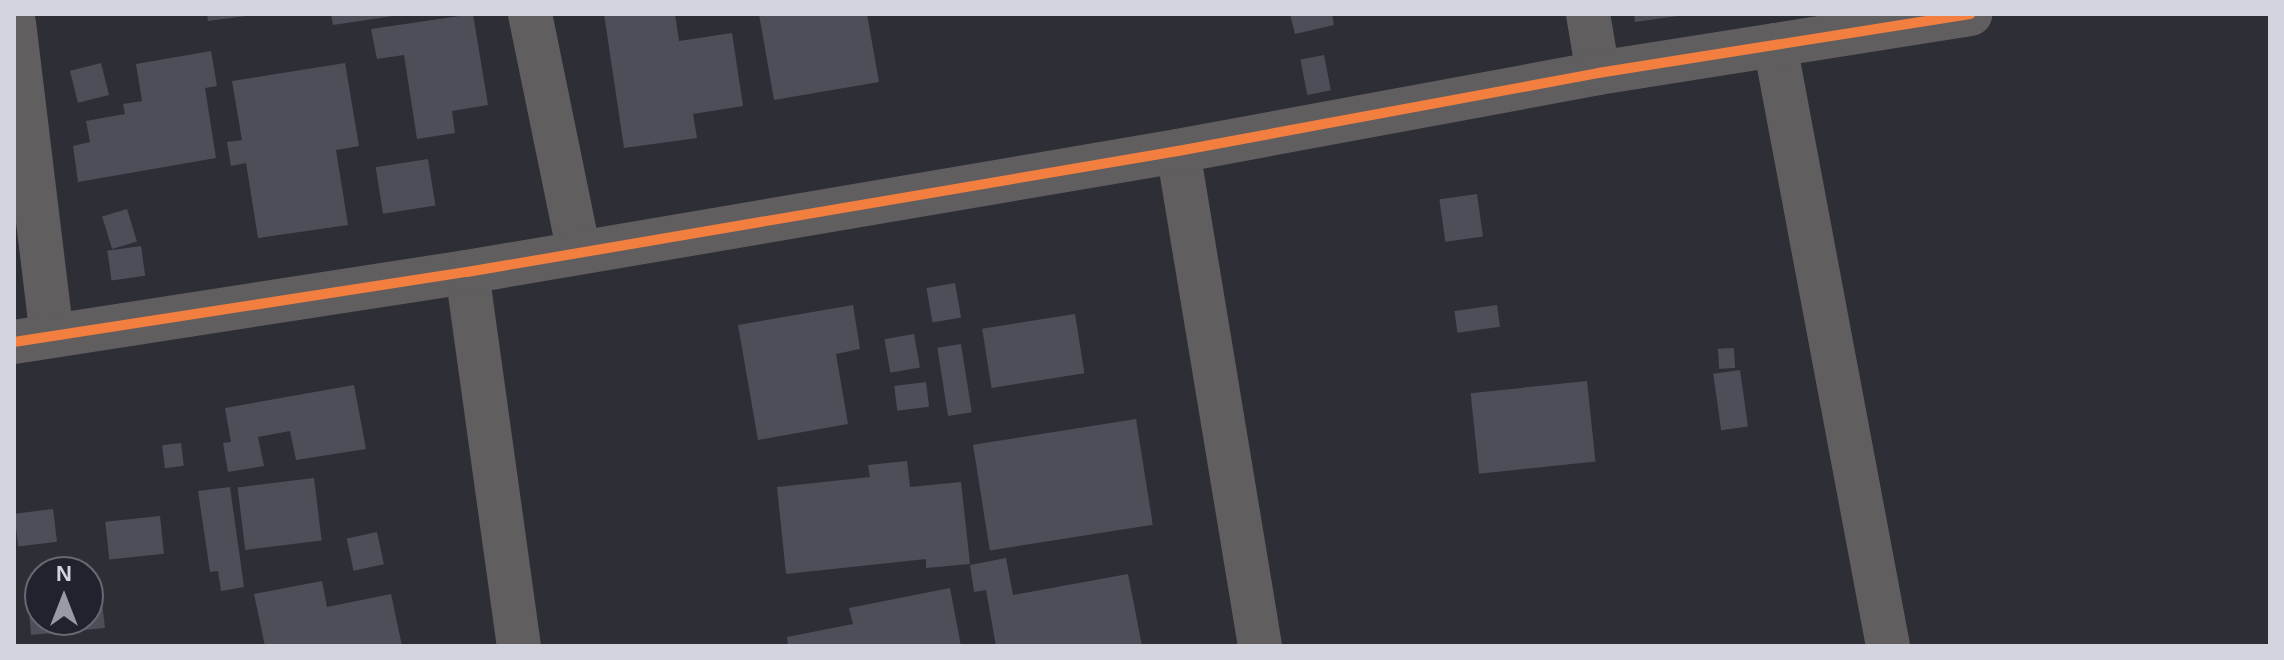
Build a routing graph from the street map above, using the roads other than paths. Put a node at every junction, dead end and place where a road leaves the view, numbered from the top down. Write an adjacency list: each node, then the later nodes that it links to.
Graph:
1 (530, 14): 8 (street)
2 (1588, 14): 6 (street)
3 (1970, 14): 5 (street)
4 (14, 23): 10 (street)
5 (1775, 45): 6 (street); 13 (street)
6 (1598, 73): 7 (street)
7 (1178, 151): 8 (street); 12 (street)
8 (579, 252): 9 (street)
9 (467, 272): 10 (street); 11 (street)
10 (33, 339)
11 (519, 646)
12 (1260, 646)
13 (1888, 646)

